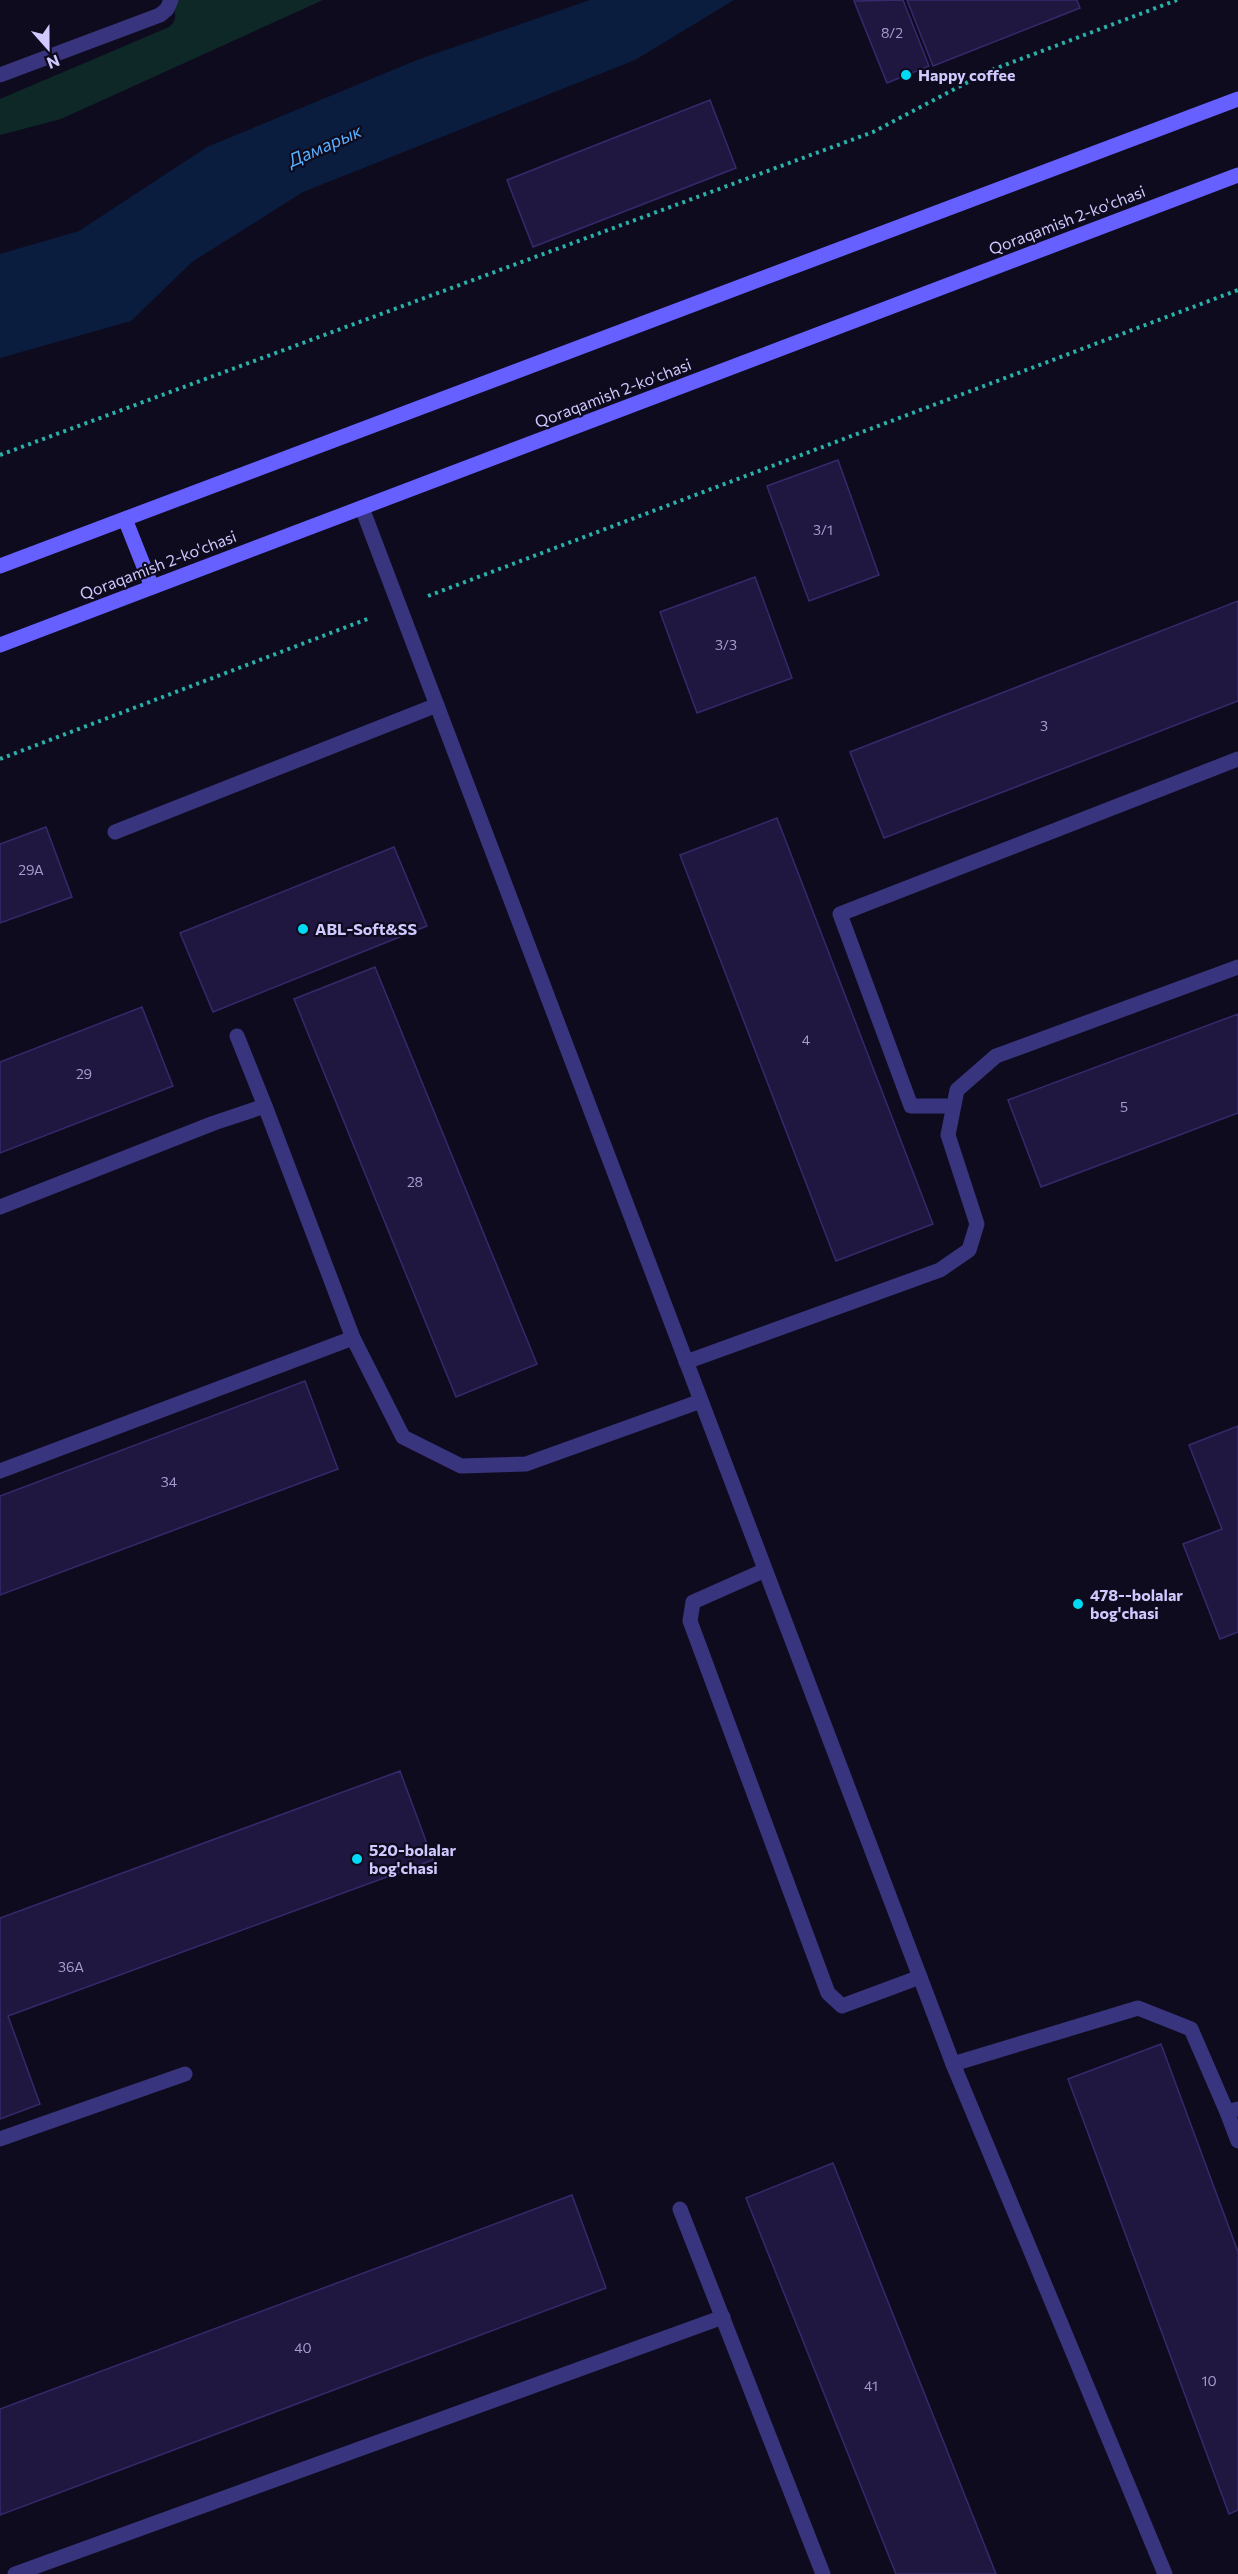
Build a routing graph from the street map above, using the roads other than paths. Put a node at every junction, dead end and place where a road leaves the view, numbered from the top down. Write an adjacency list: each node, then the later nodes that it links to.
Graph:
1 (171, 0): 2 (street)
2 (0, 75)
3 (1238, 99): 6 (main road)
4 (1238, 175): 5 (main road, Qoraqamish 2-ko'chasi)
5 (362, 508): 8 (main road, Qoraqamish 2-ko'chasi); 10 (street)
6 (125, 519): 7 (main road); 8 (main road)
7 (0, 566)
8 (152, 587): 9 (main road, Qoraqamish 2-ko'chasi)
9 (0, 645)
10 (437, 705): 12 (street); 19 (street)
11 (1238, 759): 16 (street)
12 (115, 832)
13 (1238, 967): 16 (street)
14 (237, 1036): 15 (street)
15 (265, 1106): 17 (street); 18 (street)
16 (953, 1106): 19 (street)
17 (0, 1207)
18 (353, 1338): 20 (street); 21 (street)
19 (686, 1362): 20 (street)
20 (701, 1401): 22 (street)
21 (0, 1471)
22 (765, 1569): 23 (street); 23 (street)
23 (920, 1977): 24 (street)
24 (953, 2064): 26 (street); 33 (street)
25 (185, 2073): 27 (street)
26 (1233, 2110): 28 (street)
27 (0, 2139)
28 (1238, 2141)
29 (680, 2209): 30 (street)
30 (723, 2317): 31 (street); 32 (street)
31 (15, 2574)
32 (823, 2574)
33 (1165, 2574)

